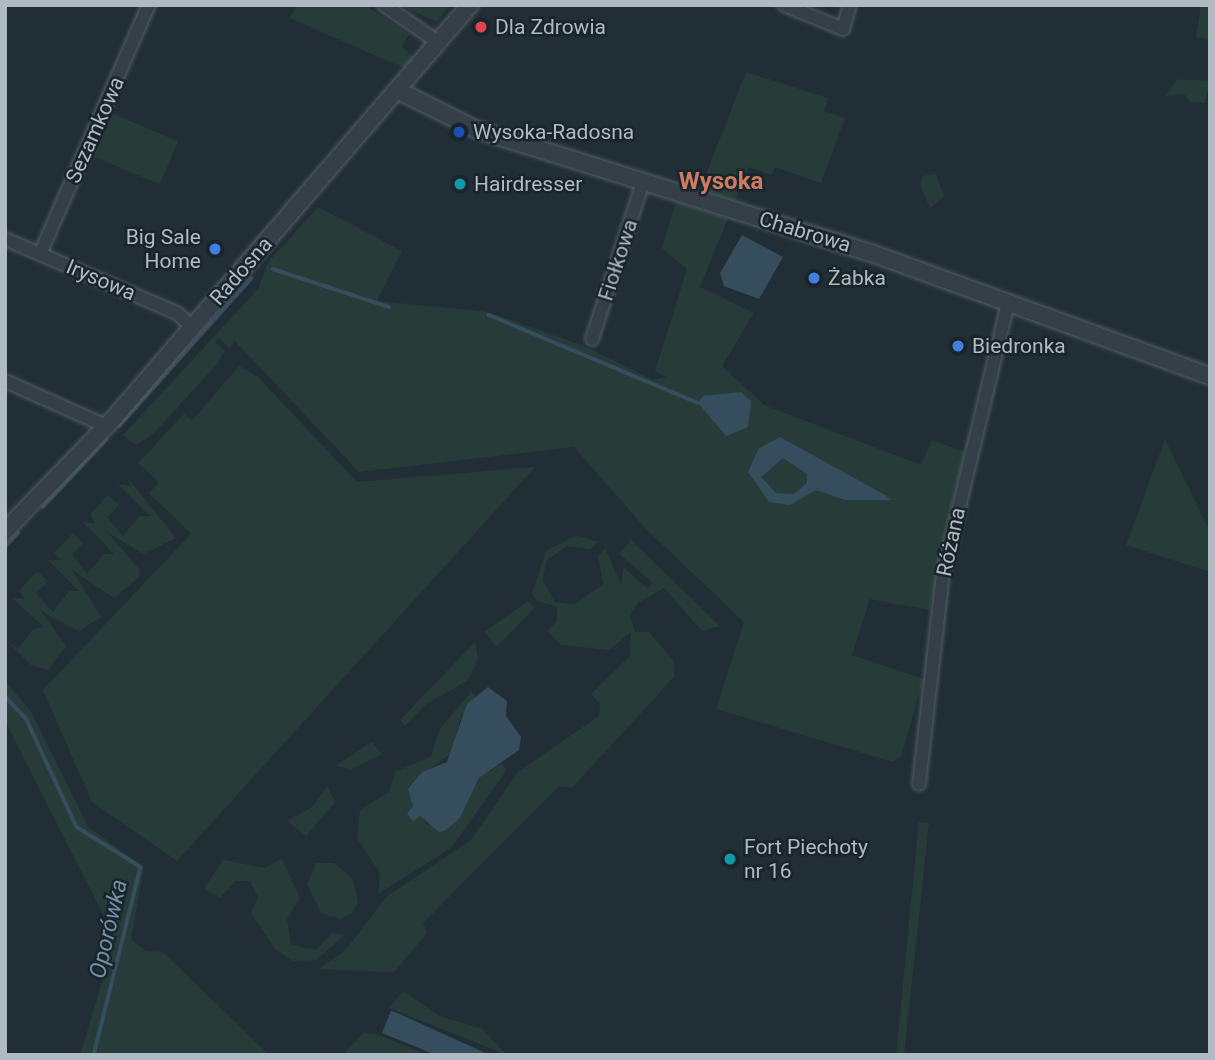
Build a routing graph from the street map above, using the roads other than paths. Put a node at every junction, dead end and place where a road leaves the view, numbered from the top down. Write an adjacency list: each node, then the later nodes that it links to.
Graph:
1 (149, 5): 10 (street, Sezamkowa)
2 (384, 5): 6 (street)
3 (470, 5): 6 (street, Radosna)
4 (784, 5): 5 (street)
5 (850, 5)
6 (439, 43): 7 (street, Radosna)
7 (401, 92): 8 (street, Chabrowa); 12 (street, Radosna)
8 (643, 182): 11 (street, Chabrowa); 13 (street, Fiołkowa)
9 (5, 239): 10 (street, Irysowa)
10 (40, 254): 12 (street, Irysowa)
11 (1008, 303): 14 (street, Chabrowa); 18 (street, Różana)
12 (192, 327): 16 (street, Radosna)
13 (592, 339)
14 (1210, 376)
15 (5, 381): 16 (street)
16 (106, 426): 17 (street, Radosna)
17 (5, 531)
18 (919, 784)

